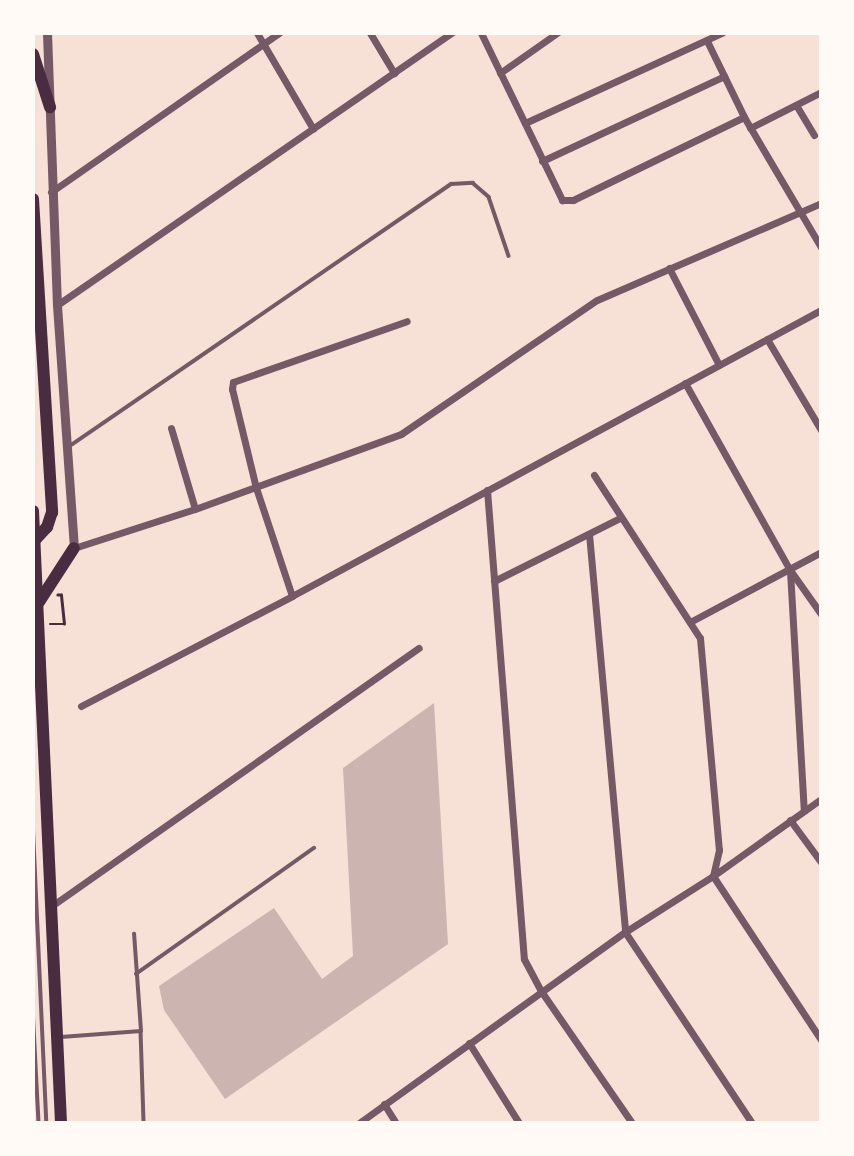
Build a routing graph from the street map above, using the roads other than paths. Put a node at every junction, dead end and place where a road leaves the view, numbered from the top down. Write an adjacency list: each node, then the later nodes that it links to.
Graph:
1 (47, 33): 17 (street)
2 (257, 33): 10 (street)
3 (279, 33): 10 (street)
4 (370, 33): 12 (street)
5 (452, 33): 12 (street)
6 (481, 33): 13 (street)
7 (557, 33): 13 (street)
8 (722, 33): 9 (street)
9 (707, 41): 14 (street); 19 (street)
10 (263, 44): 21 (street); 24 (street)
11 (33, 54): 17 (highway)
12 (394, 73): 21 (street)
13 (500, 73): 19 (street)
14 (724, 76): 18 (street); 23 (street)
15 (821, 92): 16 (street)
16 (796, 105): 20 (street); 22 (street)
17 (50, 107): 24 (street)
18 (744, 117): 20 (street); 23 (street)
19 (525, 123): 23 (street)
20 (750, 128): 27 (street)
21 (313, 129): 31 (street)
22 (814, 135)
23 (542, 161)
24 (51, 192): 31 (street)
25 (33, 199): 47 (highway)
26 (821, 203): 27 (street)
27 (799, 213): 28 (street); 30 (street)
28 (821, 247)
29 (509, 256): 39 (lane)
30 (669, 268): 35 (street); 41 (street)
31 (57, 305): 39 (street)
32 (821, 310): 34 (street)
33 (407, 321): 41 (street)
34 (767, 340): 35 (street); 38 (street)
35 (719, 365): 36 (street)
36 (685, 383): 42 (street); 50 (street)
37 (171, 428): 43 (street)
38 (821, 430)
39 (65, 449): 48 (street)
40 (594, 475): 45 (street)
41 (256, 488): 43 (street); 52 (street)
42 (487, 490): 51 (street); 52 (street)
43 (195, 509): 48 (street)
44 (33, 511): 53 (highway)
45 (620, 517): 46 (street); 55 (street)
46 (589, 534): 51 (street); 66 (street)
47 (33, 542)
48 (74, 548): 53 (highway)
49 (821, 552): 50 (street)
50 (790, 570): 54 (street); 55 (street); 59 (street)
51 (494, 581): 69 (street)
52 (292, 596): 57 (street)
53 (39, 602): 65 (highway)
54 (821, 614)
55 (690, 622): 64 (street)
56 (419, 648): 65 (street)
57 (81, 706)
58 (821, 799): 59 (street)
59 (804, 811): 61 (street)
60 (33, 819): 78 (lane)
61 (790, 820): 63 (street); 64 (street)
62 (314, 848): 68 (lane)
63 (821, 862)
64 (713, 876): 66 (street); 71 (street)
65 (53, 905): 73 (highway)
66 (625, 932): 69 (street); 85 (street)
67 (134, 934): 68 (lane)
68 (136, 974): 72 (lane)
69 (541, 991): 75 (street); 84 (street)
70 (33, 1008): 77 (lane)
71 (817, 1029): 74 (street)
72 (141, 1031): 73 (lane); 80 (lane)
73 (59, 1037): 79 (highway)
74 (821, 1040)
75 (469, 1043): 76 (street); 83 (street)
76 (384, 1104): 81 (street); 82 (street)
77 (39, 1123)
78 (47, 1123)
79 (61, 1123)
80 (144, 1123)
81 (359, 1123)
82 (397, 1123)
83 (519, 1123)
84 (632, 1123)
85 (752, 1123)

